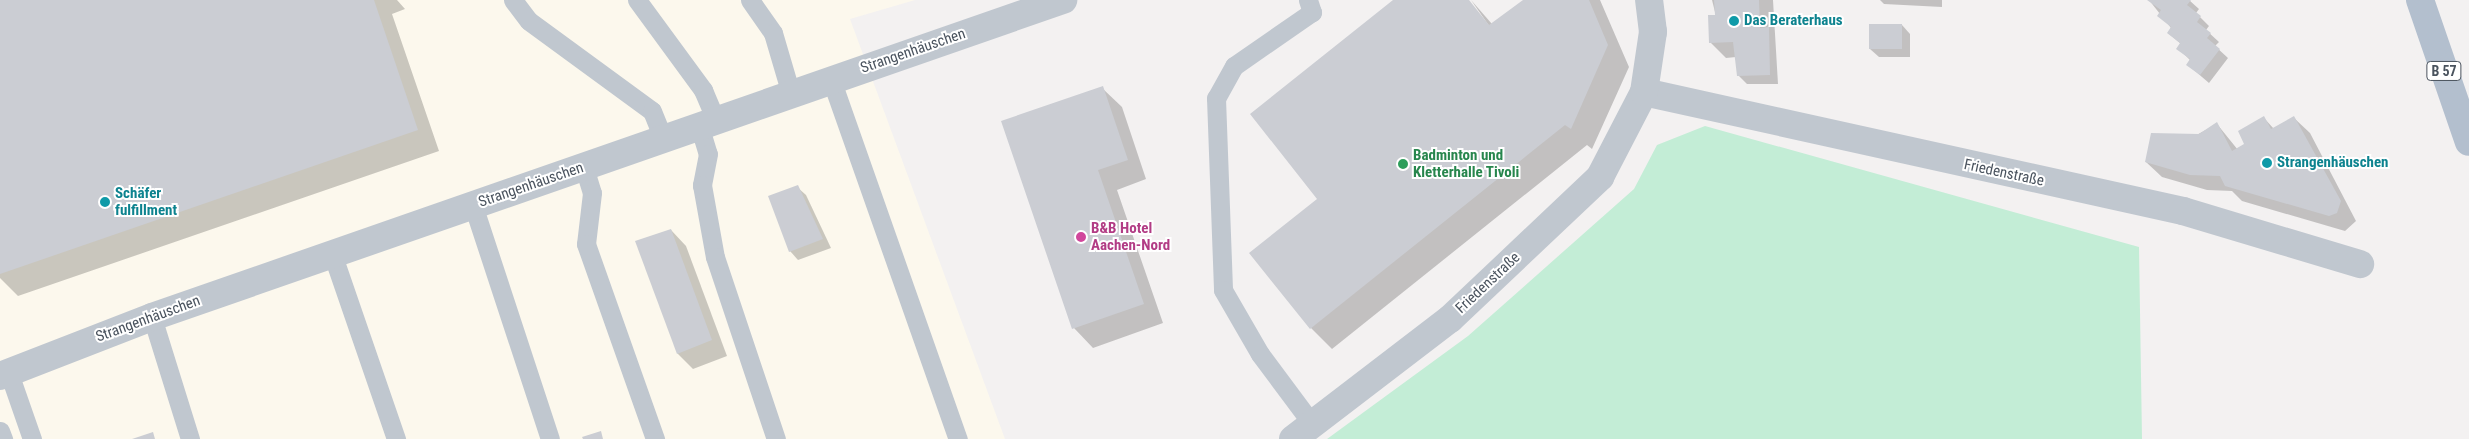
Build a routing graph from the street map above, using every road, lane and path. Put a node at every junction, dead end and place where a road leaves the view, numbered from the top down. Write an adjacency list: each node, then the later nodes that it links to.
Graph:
1 (513, 0): 12 (lane)
2 (637, 0): 11 (lane)
3 (750, 0): 10 (lane)
4 (1063, 0): 8 (street, Strangenhäuschen)
5 (1308, 0): 21 (lane)
6 (1649, 0): 9 (street, Friedenstraße)
7 (2420, 0): 13 (main road, B 57)
8 (831, 79): 10 (street, Strangenhäuschen); 29 (lane)
9 (1644, 92): 17 (street, Friedenstraße); 21 (street, Friedenstraße)
10 (791, 94): 11 (street, Strangenhäuschen)
11 (708, 122): 12 (street, Strangenhäuschen); 28 (lane)
12 (663, 138): 14 (street, Strangenhäuschen)
13 (2469, 142)
14 (584, 167): 15 (street, Strangenhäuschen); 27 (lane)
15 (474, 205): 16 (street, Strangenhäuschen); 26 (lane)
16 (332, 253): 18 (street, Strangenhäuschen); 25 (lane)
17 (2360, 264)
18 (152, 317): 19 (street, Strangenhäuschen); 24 (lane)
19 (4, 374): 23 (lane)
20 (0, 431): 22 (lane)
21 (1303, 432)
22 (3, 439)
23 (32, 439)
24 (190, 439)
25 (396, 439)
26 (550, 439)
27 (655, 439)
28 (776, 439)
29 (958, 439)

